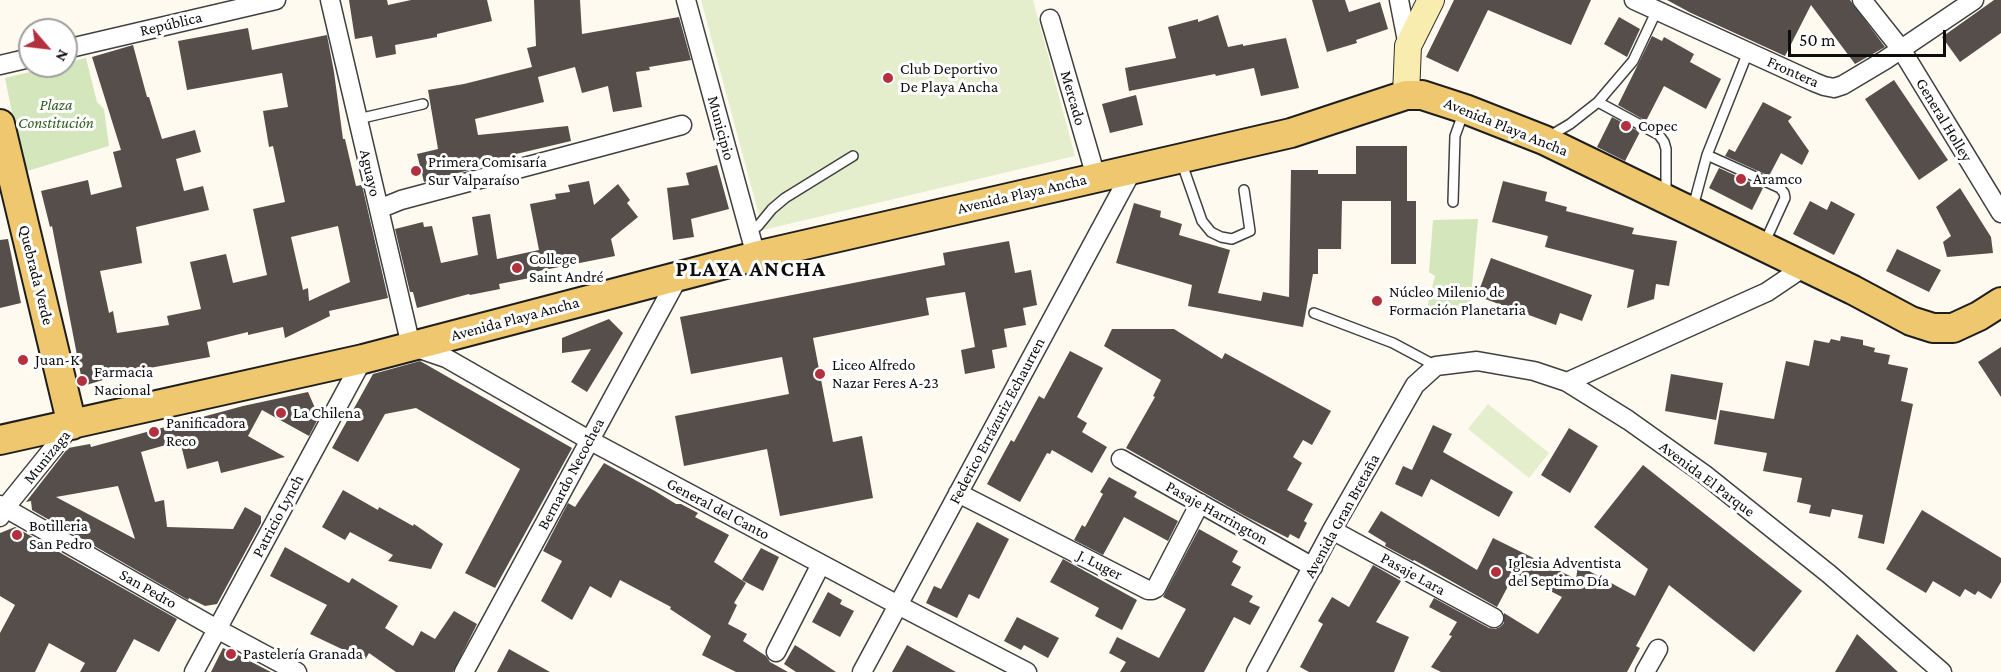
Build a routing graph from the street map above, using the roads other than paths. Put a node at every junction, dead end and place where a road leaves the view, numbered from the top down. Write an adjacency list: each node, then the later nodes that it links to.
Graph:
1 (276, 0): 11 (street, República)
2 (330, 0): 21 (street, Aguayo)
3 (686, 0): 36 (street, Municipio)
4 (1399, 0): 12 (street)
5 (1431, 0): 12 (street)
6 (1634, 0): 9 (street, Frontera)
7 (1862, 0): 13 (street, General Holley)
8 (1974, 0): 13 (street, Frontera)
9 (1657, 10): 14 (street, Frontera); 18 (lane)
10 (1050, 19): 29 (street, Mercado)
11 (78, 46)
12 (1408, 46): 17 (street)
13 (1901, 49): 14 (street, Frontera); 35 (street, General Holley)
14 (1749, 52): 25 (lane)
15 (18, 61): 16 (street)
16 (0, 65)
17 (1406, 95): 20 (main road, Avenida Playa Ancha); 27 (main road, Avenida Playa Ancha)
18 (1598, 102): 24 (lane); 31 (lane)
19 (423, 104): 21 (lane)
20 (1465, 109): 24 (main road, Avenida Playa Ancha); 32 (lane)
21 (358, 119): 33 (street, Aguayo)
22 (0, 124): 46 (main road, Quebrada Verde)
23 (682, 125): 33 (street)
24 (1544, 140): 31 (main road, Avenida Playa Ancha)
25 (1707, 155): 34 (lane); 37 (lane)
26 (853, 156): 36 (lane)
27 (1180, 159): 28 (main road, Avenida Playa Ancha); 30 (lane)
28 (1133, 170): 29 (main road, Avenida Playa Ancha); 50 (street, Federico Errázuriz Echaurren)
29 (1096, 177): 36 (main road, Avenida Playa Ancha)
30 (1244, 190)
31 (1665, 199): 34 (main road, Avenida Playa Ancha)
32 (1453, 201)
33 (379, 209): 42 (street, Aguayo)
34 (1692, 212): 37 (main road, Avenida Playa Ancha)
35 (2001, 213)
36 (753, 244): 39 (main road, Avenida Playa Ancha)
37 (1763, 246): 38 (main road, Avenida Playa Ancha)
38 (1804, 267): 40 (main road, Avenida Playa Ancha); 45 (street)
39 (679, 276): 42 (main road, Avenida Playa Ancha); 48 (street, Bernardo Necochea)
40 (2001, 302)
41 (1314, 313): 44 (lane)
42 (411, 346): 43 (main road, Avenida Playa Ancha); 48 (street, General del Canto)
43 (363, 359): 46 (main road, Avenida Playa Ancha); 58 (street, Patricio Lynch)
44 (1436, 366): 45 (street, Avenida El Parque); 53 (street, Avenida Gran Bretaña)
45 (1567, 382): 68 (street, Avenida El Parque)
46 (72, 425): 47 (main road, Avenida Playa Ancha); 52 (street, Munizaga)
47 (0, 440)
48 (589, 440): 54 (street, General del Canto); 63 (street, Bernardo Necochea)
49 (1121, 459): 51 (street, Pasaje Harrington)
50 (958, 493): 51 (street, J. Luger); 56 (street, Federico Errázuriz Echaurren)
51 (1200, 503): 55 (street, Pasaje Harrington)
52 (2, 510): 58 (street, San Pedro)
53 (1332, 530): 55 (street, Avenida Gran Bretaña); 57 (street, Pasaje Lara)
54 (821, 564): 56 (street, General del Canto); 60 (street)
55 (1313, 567): 66 (street, Avenida Gran Bretaña)
56 (898, 605): 64 (street, Federico Errázuriz Echaurren); 65 (street, General del Canto)
57 (1494, 618)
58 (217, 629): 61 (street, Patricio Lynch); 62 (street, San Pedro)
59 (1658, 649): 67 (street)
60 (776, 652)
61 (194, 672)
62 (297, 672)
63 (464, 672)
64 (862, 672)
65 (1027, 672)
66 (1256, 672)
67 (1646, 672)
68 (1942, 672)

